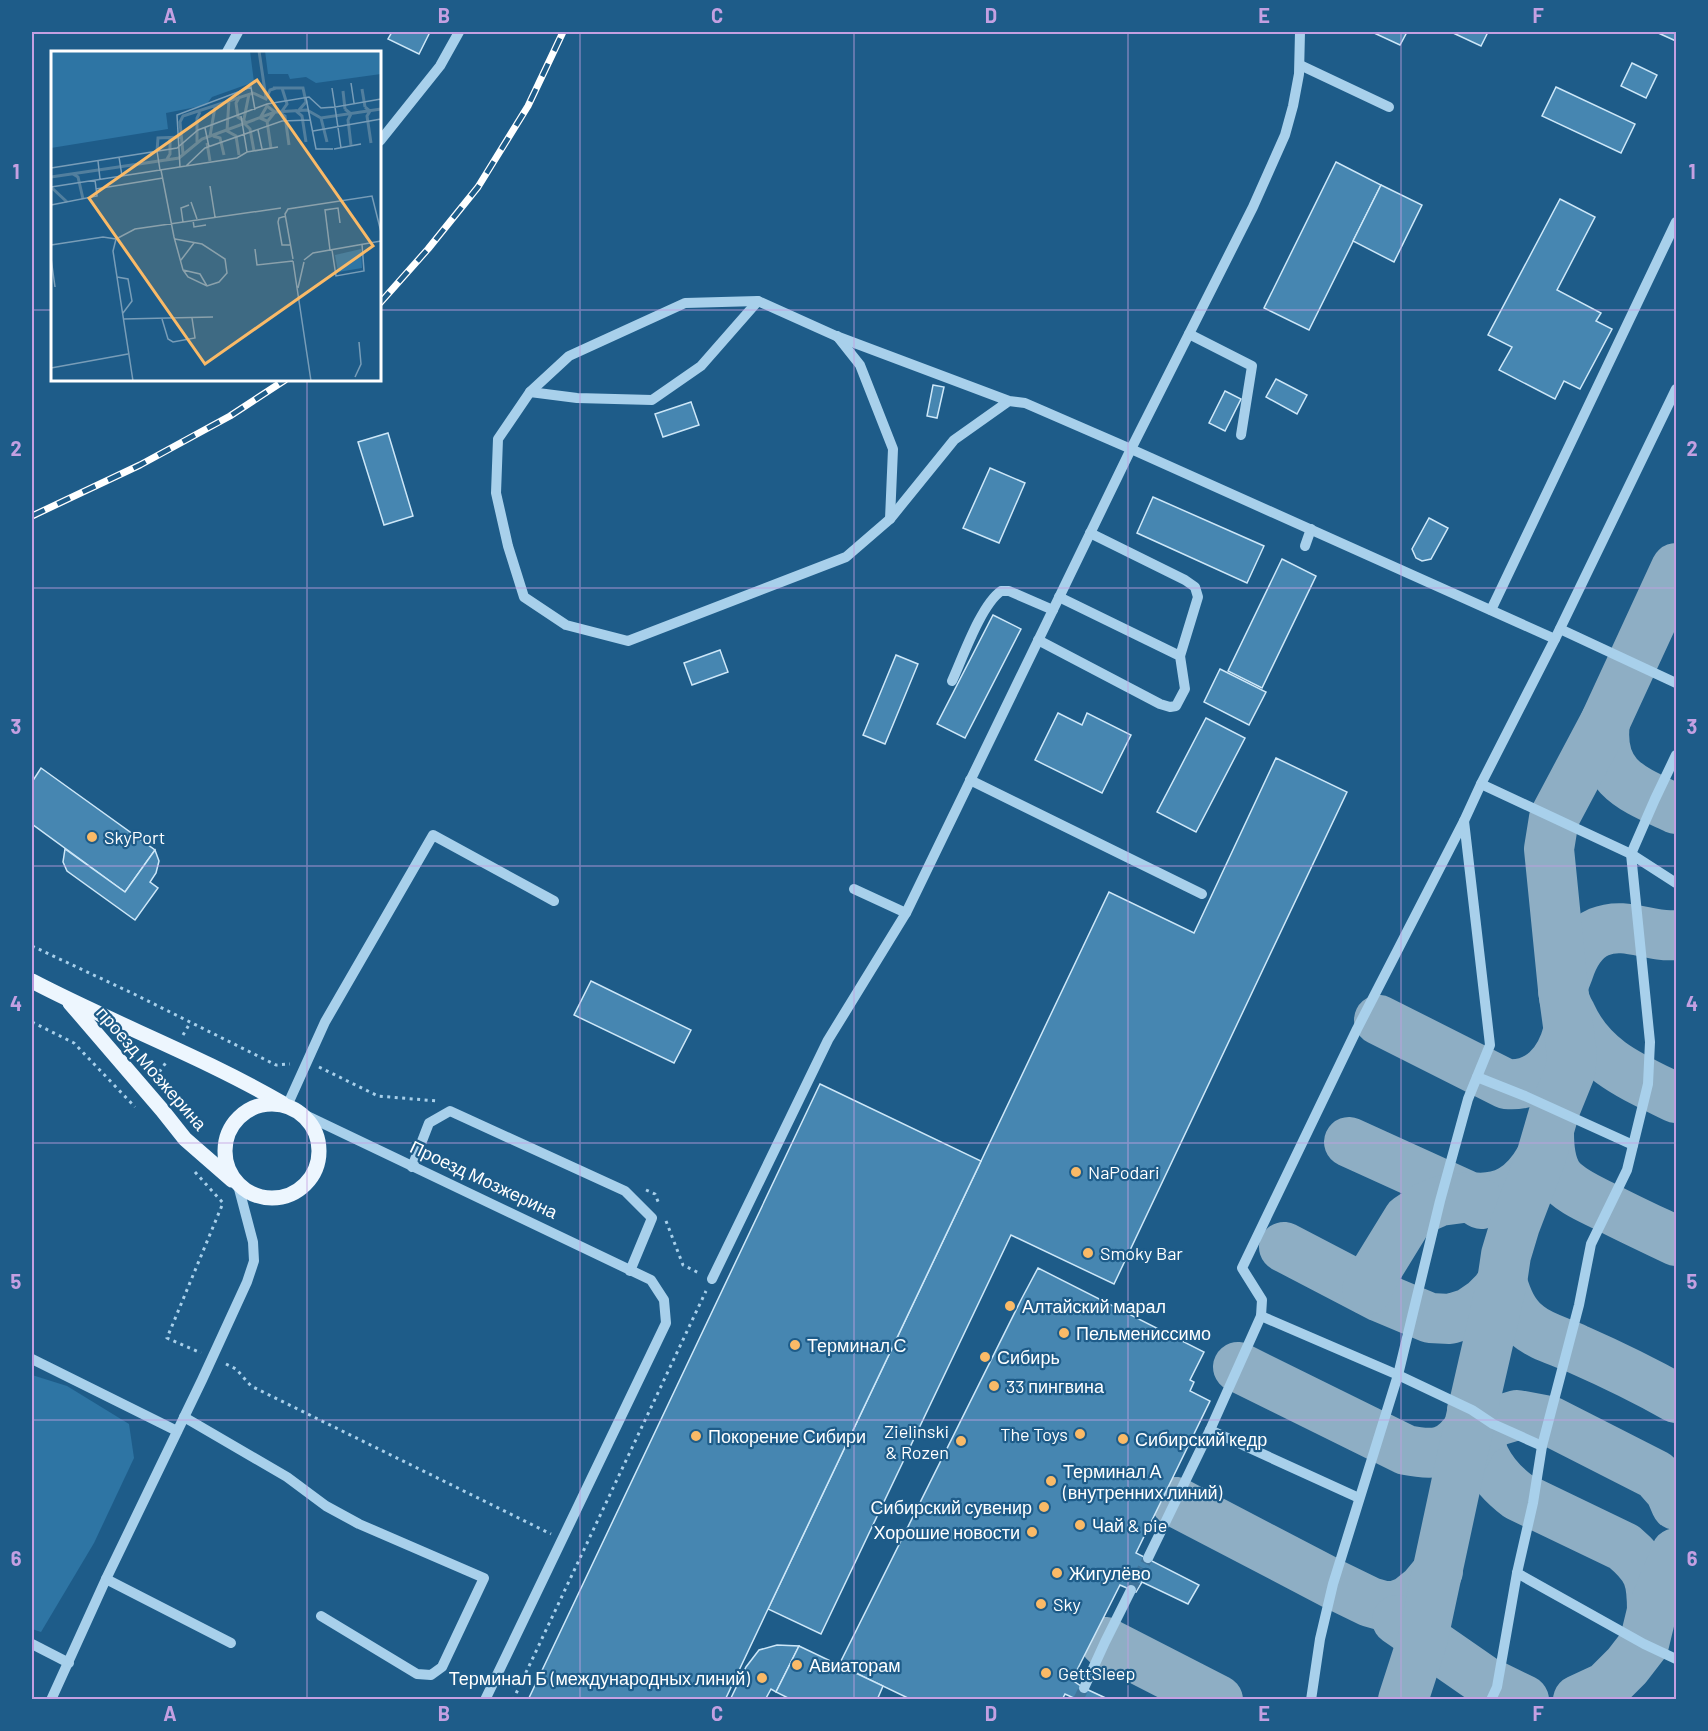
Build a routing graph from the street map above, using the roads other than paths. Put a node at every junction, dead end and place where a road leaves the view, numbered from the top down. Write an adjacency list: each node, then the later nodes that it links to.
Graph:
1 (238, 32): 4 (street)
2 (459, 32): 7 (street)
3 (1300, 32): 5 (street)
4 (228, 51)
5 (1300, 65): 6 (street); 10 (street)
6 (1389, 107)
7 (381, 137)
8 (1677, 222): 23 (street)
9 (758, 301): 11 (street); 13 (street); 13 (street)
10 (1189, 334): 15 (street); 16 (street)
11 (837, 336): 14 (street); 17 (street)
12 (1677, 389): 24 (street)
13 (530, 392): 17 (street)
14 (1009, 401): 16 (street); 17 (street)
15 (1241, 435)
16 (1131, 448): 18 (street); 19 (street)
17 (890, 519)
18 (1311, 529): 20 (street); 23 (street)
19 (1090, 534): 21 (street); 26 (street)
20 (1305, 546)
21 (1059, 597): 22 (street); 26 (street)
22 (1053, 610): 25 (street); 27 (street)
23 (1491, 610): 24 (street)
24 (1557, 634): 28 (street); 31 (street)
25 (1038, 640): 26 (street); 30 (street)
26 (1180, 656)
27 (952, 681)
28 (1677, 683)
29 (1677, 755): 33 (street)
30 (970, 780): 36 (street); 38 (street)
31 (1481, 784): 32 (street); 33 (street)
32 (1464, 821): 41 (street); 48 (street)
33 (1631, 854): 34 (street); 43 (street)
34 (1677, 883)
35 (854, 889): 38 (street)
36 (1202, 894)
37 (554, 900): 42 (street)
38 (906, 913): 47 (street)
39 (32, 981): 40 (main road, проезд Мозжерина)
40 (66, 999): 42 (main road, проезд Мозжерина); 45 (main road, проезд Мозжерина)
41 (1477, 1077): 43 (street); 50 (street)
42 (294, 1110): 44 (street, Проезд Мозжерина); 45 (main road, Проезд Мозжерина); 45 (main road)
43 (1633, 1145): 54 (street)
44 (412, 1167): 46 (street, Проезд Мозжерина); 46 (street)
45 (238, 1185): 51 (street)
46 (630, 1270): 67 (street, Проезд Мозжерина)
47 (712, 1279)
48 (1262, 1316): 50 (street); 52 (street)
49 (32, 1359): 53 (street)
50 (1398, 1375): 54 (street); 55 (street)
51 (184, 1417): 53 (street); 60 (street)
52 (1210, 1430): 55 (street); 56 (street)
53 (177, 1431): 58 (street)
54 (1542, 1446): 57 (street)
55 (1359, 1498): 68 (street)
56 (1148, 1558)
57 (1517, 1573): 63 (street); 69 (street)
58 (106, 1579): 62 (street); 64 (street)
59 (1131, 1590): 65 (street)
60 (321, 1616)
61 (32, 1644): 64 (street)
62 (231, 1644)
63 (1677, 1659)
64 (69, 1663): 66 (street)
65 (1084, 1688)
66 (51, 1700)
67 (485, 1700)
68 (1311, 1700)
69 (1491, 1700)

